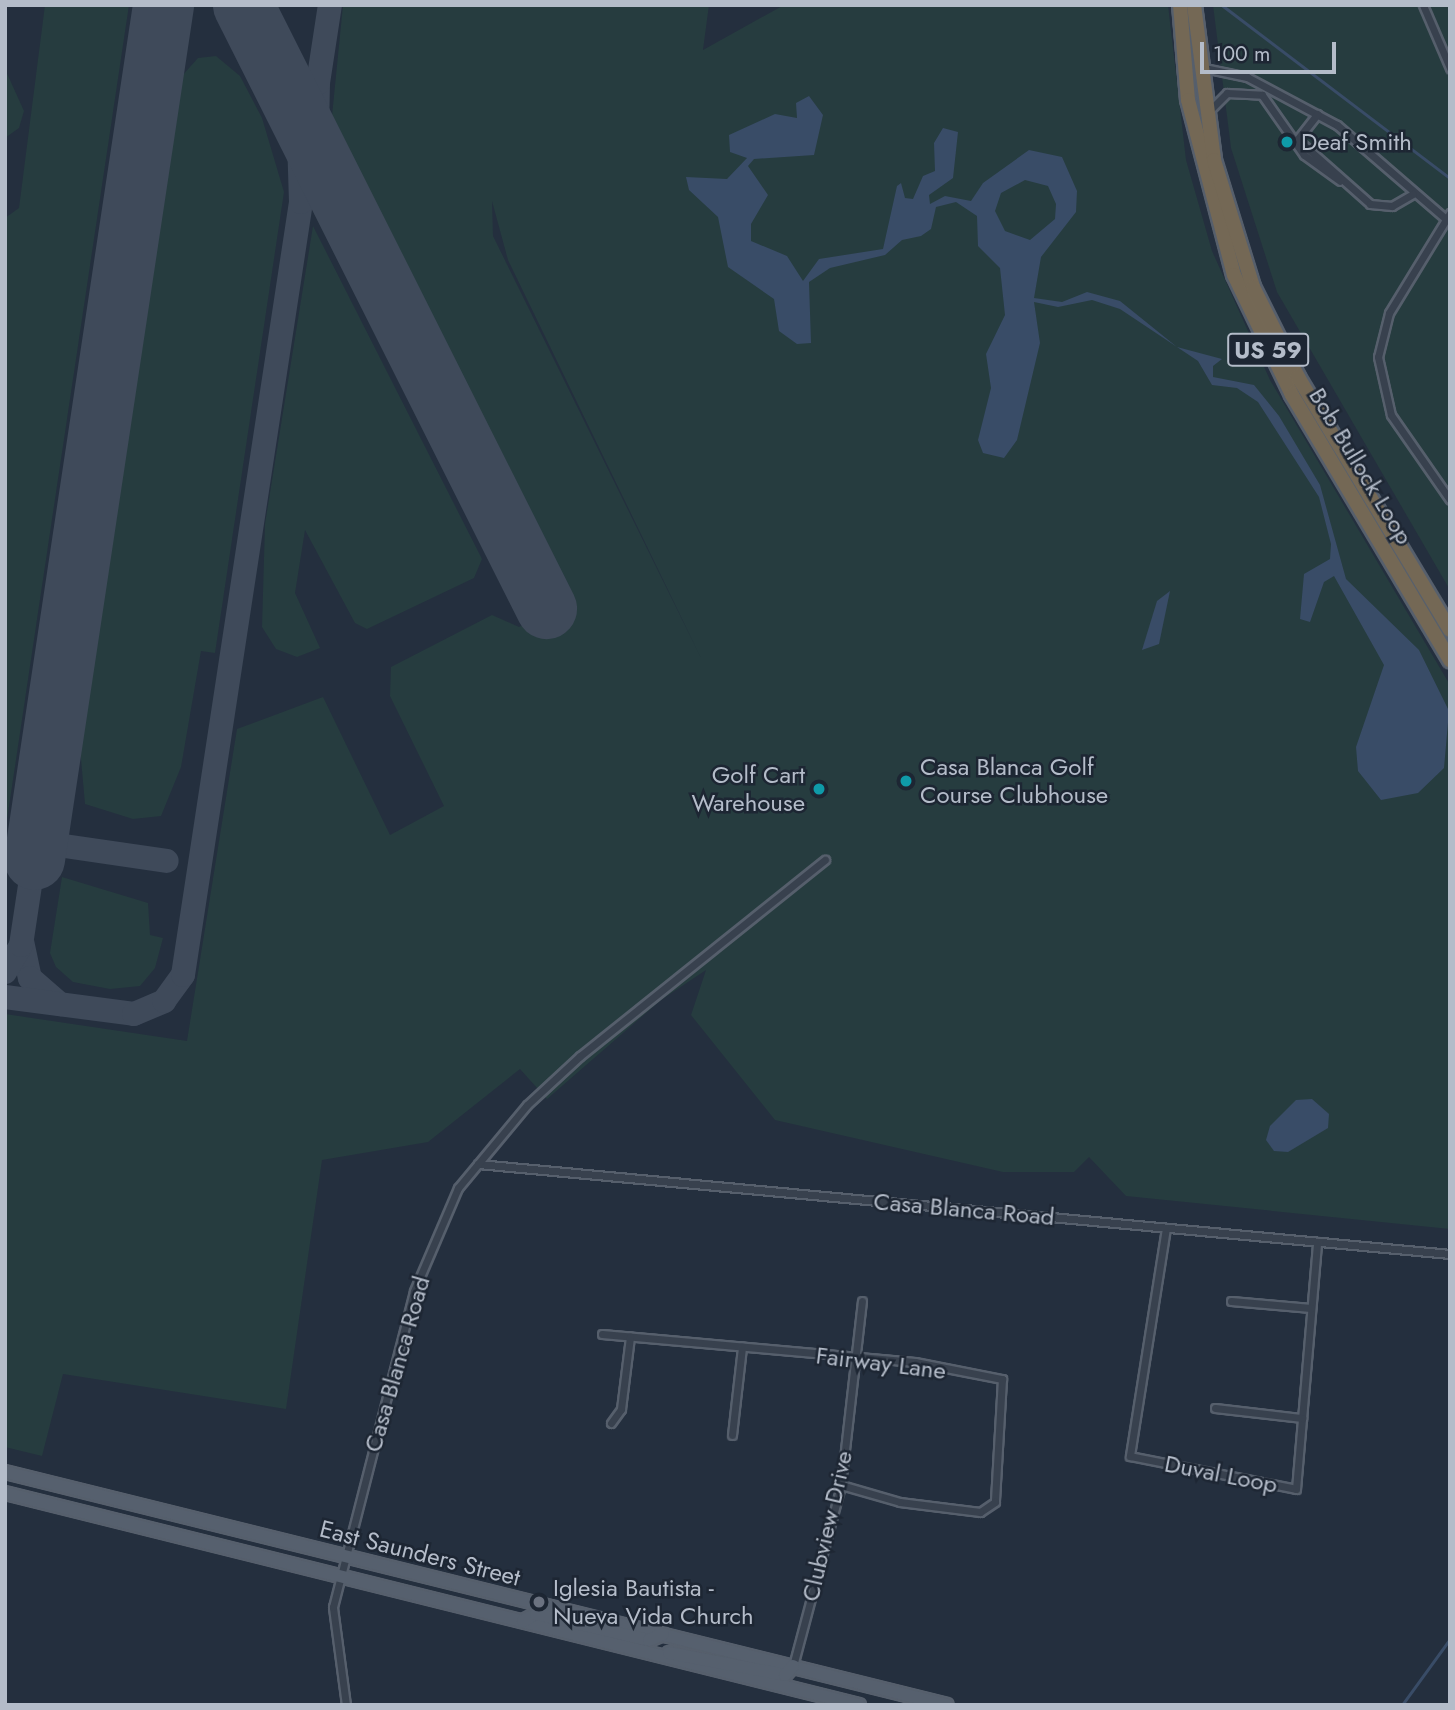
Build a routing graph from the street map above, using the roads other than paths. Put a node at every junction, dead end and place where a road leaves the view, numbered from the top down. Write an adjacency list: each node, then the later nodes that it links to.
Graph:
1 (1180, 5): 13 (highway, Bob Bullock Loop / US 59)
2 (1194, 5): 4 (highway, Bob Bullock Loop / US 59)
3 (1423, 5): 5 (street)
4 (1198, 60): 6 (street); 7 (highway, Bob Bullock Loop / US 59)
5 (1450, 68)
6 (1317, 114): 8 (street); 9 (street)
7 (1207, 124): 8 (street); 12 (highway, Bob Bullock Loop / US 59)
8 (1297, 140): 9 (street)
9 (1413, 194): 10 (street)
10 (1448, 216): 11 (street)
11 (1450, 500)
12 (1450, 630)
13 (1450, 660)
14 (825, 860): 15 (street, Casa Blanca Road)
15 (478, 1164): 16 (street, Casa Blanca Road); 33 (street, Casa Blanca Road)
16 (1166, 1227): 17 (street, Casa Blanca Road); 27 (street, Duval Loop)
17 (1317, 1242): 18 (street, Casa Blanca Road); 21 (street, Duval Loop)
18 (1450, 1254)
19 (862, 1301): 25 (street, Clubview Drive)
20 (1231, 1301): 21 (street)
21 (1311, 1308): 27 (street, Duval Loop)
22 (602, 1334): 23 (street, Fairway Lane)
23 (630, 1337): 24 (street, Fairway Lane); 28 (street)
24 (742, 1347): 25 (street, Fairway Lane); 29 (street)
25 (857, 1359): 31 (street, Clubview Drive); 31 (street, Fairway Lane)
26 (1215, 1408): 27 (street)
27 (1302, 1418)
28 (611, 1423)
29 (732, 1436)
30 (5, 1472): 33 (main road, East Saunders Street)
31 (841, 1485): 38 (street, Clubview Drive)
32 (5, 1493): 34 (main road, East Saunders Street)
33 (346, 1556): 34 (street, Casa Blanca Road); 36 (main road, East Saunders Street)
34 (341, 1576): 35 (main road, East Saunders Street); 39 (street, Casa Blanca Road)
35 (523, 1621): 36 (main road); 37 (main road, East Saunders Street)
36 (663, 1634): 38 (main road, East Saunders Street)
37 (654, 1654): 38 (main road); 40 (main road, East Saunders Street)
38 (793, 1667): 41 (main road, East Saunders Street)
39 (346, 1705)
40 (859, 1705)
41 (947, 1705)

